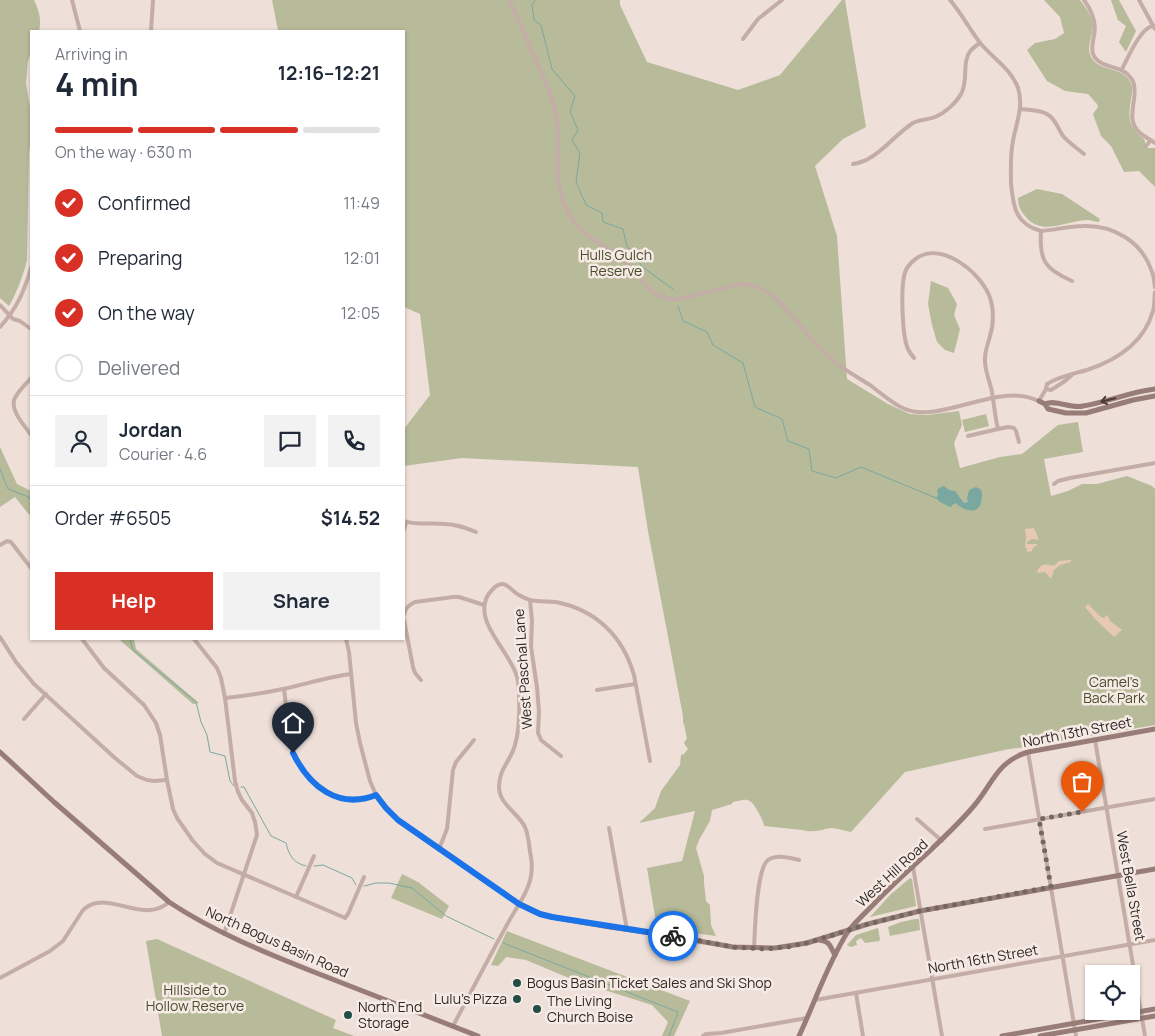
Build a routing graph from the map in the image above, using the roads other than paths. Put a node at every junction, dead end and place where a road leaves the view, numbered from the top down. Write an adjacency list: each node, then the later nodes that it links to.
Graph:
1 (72, 0): 9 (street)
2 (153, 0): 10 (street)
3 (509, 0): 35 (street)
4 (782, 0): 11 (street)
5 (950, 0): 12 (street)
6 (1084, 0): 13 (street)
7 (1138, 0): 8 (street)
8 (1154, 28): 13 (street)
9 (80, 30)
10 (151, 30)
11 (743, 39)
12 (980, 42): 14 (street); 19 (street)
13 (1122, 69): 15 (street)
14 (1020, 109): 18 (street); 20 (street)
15 (1151, 140): 16 (street); 17 (street)
16 (1155, 143)
17 (1146, 146)
18 (1084, 154)
19 (853, 164)
20 (1040, 231): 22 (street); 23 (street)
21 (30, 271): 26 (street)
22 (1072, 281)
23 (1155, 287)
24 (1155, 292): 30 (street)
25 (0, 305): 26 (street)
26 (10, 315): 27 (street); 28 (street)
27 (0, 328)
28 (30, 328)
29 (914, 358): 35 (street)
30 (1073, 374): 33 (street); 33 (street)
31 (30, 379): 39 (street)
32 (1155, 389): 37 (street, one-way to 37)
33 (1046, 390): 36 (street)
34 (1155, 396): 37 (street)
35 (992, 398): 36 (street); 38 (street)
36 (1039, 401): 37 (street)
37 (1045, 404)
38 (998, 429): 40 (street); 41 (street)
39 (30, 434)
40 (968, 436)
41 (1019, 442)
42 (1155, 463): 43 (street)
43 (1054, 484)
44 (405, 521): 45 (street)
45 (476, 532)
46 (0, 545): 47 (street)
47 (30, 567)
48 (530, 600): 49 (street); 58 (street); 69 (street, West Paschal Lane)
49 (484, 605): 50 (street); 92 (street)
50 (405, 612)
51 (405, 625): 57 (street)
52 (0, 637): 61 (street)
53 (83, 640): 72 (street)
54 (195, 640): 62 (street)
55 (346, 640): 56 (street)
56 (351, 674): 59 (street); 73 (street)
57 (421, 680)
58 (635, 684): 60 (street); 70 (street)
59 (284, 689): 62 (street); 73 (street)
60 (597, 690)
61 (46, 694): 63 (street); 72 (street)
62 (226, 698): 86 (street)
63 (24, 719)
64 (1155, 729): 66 (street, North 13th Street)
65 (474, 740): 81 (street)
66 (1095, 740): 68 (street, North 13th Street); 75 (street, West Bella Street)
67 (0, 752): 91 (street, North Bogus Basin Road)
68 (1028, 752): 71 (street, North 13th Street); 77 (street)
69 (561, 756)
70 (650, 761)
71 (1006, 764): 80 (street, West Hill Road)
72 (167, 780): 86 (street)
73 (376, 795): 81 (street)
74 (1155, 799): 75 (street)
75 (1106, 808): 77 (street); 87 (street, West Bella Street)
76 (917, 819): 80 (street)
77 (1039, 819): 79 (street); 89 (street)
78 (609, 828): 94 (street)
79 (985, 829)
80 (942, 841): 84 (street, West Hill Road)
81 (439, 849): 92 (street)
82 (314, 856): 90 (street)
83 (799, 860): 100 (street)
84 (913, 867): 93 (street); 95 (street, West Hill Road)
85 (1155, 869): 87 (street)
86 (244, 875): 90 (street); 96 (street)
87 (1118, 876): 89 (street); 99 (street, West Bella Street)
88 (364, 877): 90 (street)
89 (1051, 887): 93 (street); 102 (street)
90 (296, 897)
91 (170, 902): 96 (street, North Bogus Basin Road); 103 (street)
92 (519, 904): 94 (street); 112 (street)
93 (920, 911): 95 (street); 104 (street)
94 (627, 930): 100 (street)
95 (848, 931): 97 (street); 101 (street, West Hill Road)
96 (224, 934): 112 (street, North Bogus Basin Road)
97 (818, 940): 100 (street); 101 (street)
98 (1155, 940): 99 (street, North 16th Street)
99 (1130, 945): 102 (street, North 16th Street); 108 (street, West Bella Street)
100 (754, 948)
101 (835, 955): 106 (street, West Hill Road)
102 (1062, 956): 104 (street, North 16th Street); 111 (street)
103 (0, 978)
104 (932, 979): 105 (street, North 16th Street); 118 (street)
105 (856, 992): 106 (street, North 16th Street); 117 (street)
106 (815, 1000): 110 (street, West Hill Road)
107 (1155, 1009): 108 (street)
108 (1141, 1015): 109 (street); 111 (street); 113 (street); 121 (street, West Bella Street)
109 (1155, 1016)
110 (807, 1018): 115 (street); 116 (street, West Hill Road)
111 (1074, 1024): 113 (street); 119 (street)
112 (453, 1026): 114 (street, North Bogus Basin Road)
113 (1075, 1033): 120 (street)
114 (478, 1036)
115 (703, 1036)
116 (799, 1036)
117 (863, 1036)
118 (942, 1036)
119 (1002, 1036)
120 (1040, 1036)
121 (1145, 1036)

